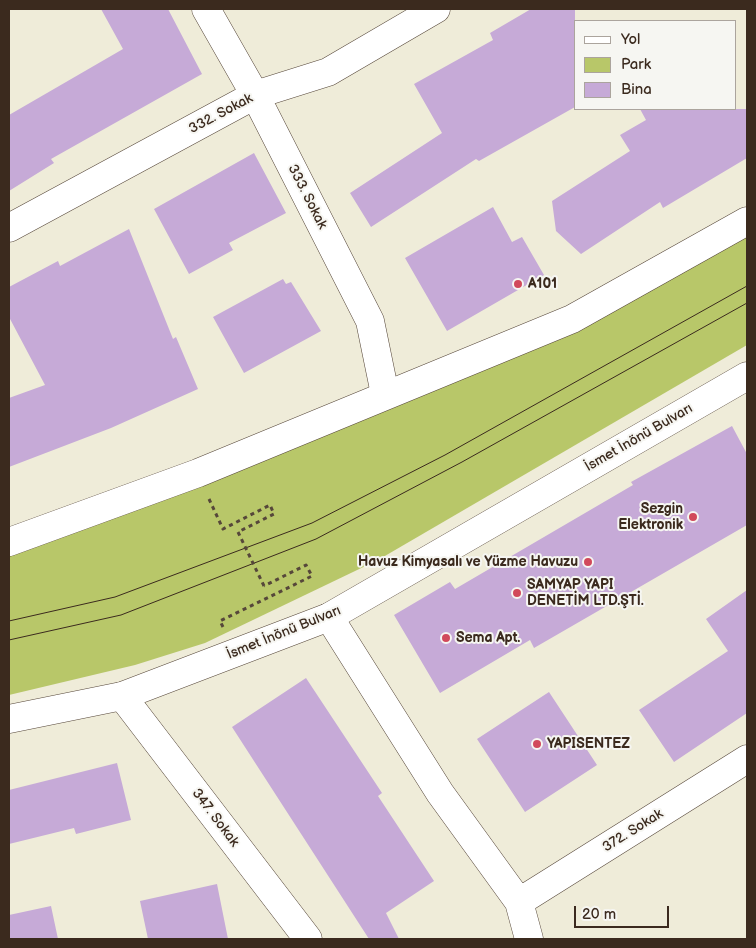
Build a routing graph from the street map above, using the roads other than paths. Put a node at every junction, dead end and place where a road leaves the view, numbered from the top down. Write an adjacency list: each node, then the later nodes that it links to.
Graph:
1 (206, 9): 3 (street, 333. Sokak)
2 (436, 9): 3 (street, 332. Sokak)
3 (255, 95): 5 (street, 332. Sokak); 7 (street, 333. Sokak)
4 (747, 221): 7 (street)
5 (9, 228)
6 (747, 376): 9 (street, İsmet İnönü Bulvarı)
7 (385, 394): 8 (street)
8 (9, 542)
9 (329, 617): 10 (street, İsmet İnönü Bulvarı); 13 (street)
10 (122, 696): 11 (street, İsmet İnönü Bulvarı); 14 (street, 347. Sokak)
11 (9, 719)
12 (747, 761): 13 (street, 372. Sokak)
13 (519, 902): 15 (street)
14 (308, 939)
15 (529, 939)

